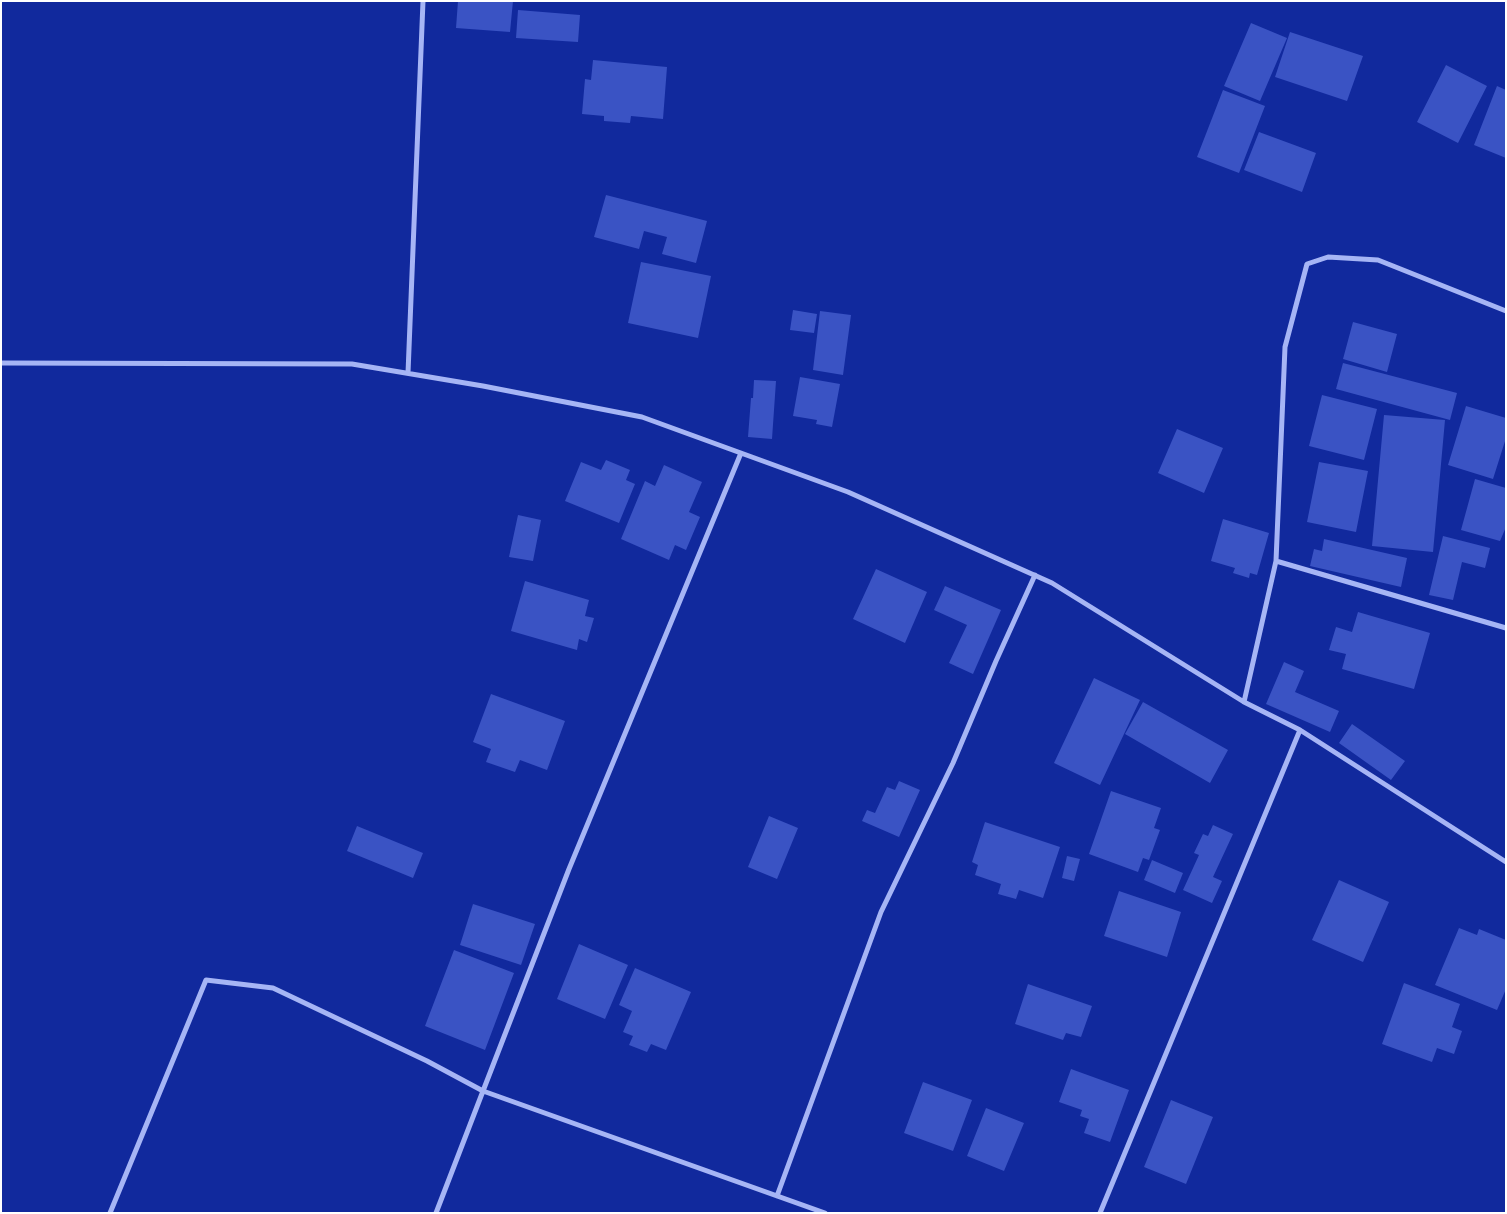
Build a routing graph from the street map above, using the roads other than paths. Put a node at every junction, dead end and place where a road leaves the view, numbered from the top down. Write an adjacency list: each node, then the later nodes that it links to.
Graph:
1 (423, 1): 4 (street)
2 (1506, 311): 6 (street)
3 (1, 363): 4 (street)
4 (408, 373): 5 (street)
5 (741, 453): 7 (street); 12 (street)
6 (1276, 562): 8 (street); 9 (street)
7 (1035, 575): 9 (street); 13 (street)
8 (1506, 628)
9 (1244, 702): 10 (street)
10 (1300, 730): 11 (street); 17 (street)
11 (1506, 862)
12 (483, 1091): 13 (street); 14 (street); 15 (street)
13 (777, 1196): 16 (street)
14 (110, 1213)
15 (436, 1213)
16 (825, 1213)
17 (1100, 1213)

